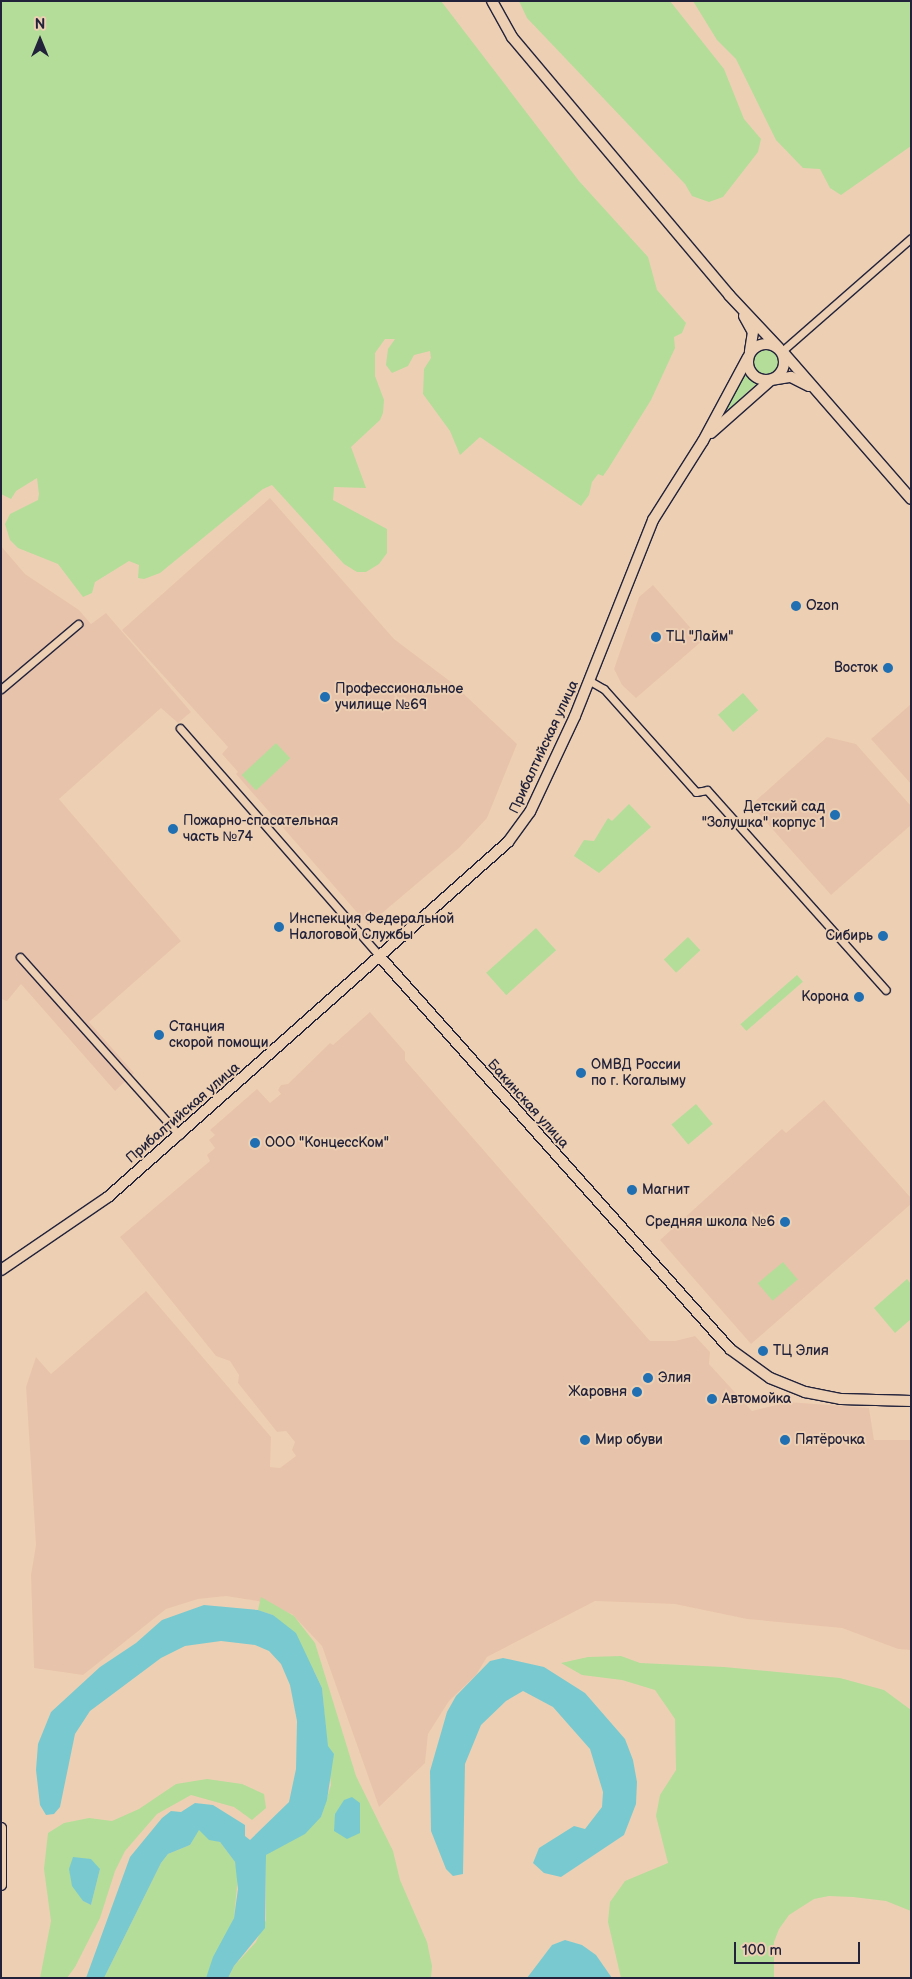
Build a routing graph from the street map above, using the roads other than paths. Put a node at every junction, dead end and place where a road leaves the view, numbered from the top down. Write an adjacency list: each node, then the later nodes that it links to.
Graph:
1 (492, 1): 3 (street)
2 (911, 238): 4 (street)
3 (729, 295): 4 (street); 5 (street)
4 (780, 350): 5 (street); 6 (street); 7 (street)
5 (749, 356): 6 (street); 8 (street, Прибалтийская улица)
6 (771, 380): 7 (street); 8 (street, Прибалтийская улица)
7 (814, 389): 9 (street)
8 (716, 424): 11 (street, Прибалтийская улица)
9 (909, 494)
10 (78, 624): 12 (street)
11 (590, 681): 15 (street, Прибалтийская улица); 16 (street)
12 (1, 689)
13 (180, 728): 15 (street, Бакинская улица)
14 (20, 957): 17 (street)
15 (381, 958): 17 (street, Прибалтийская улица); 19 (street, Бакинская улица)
16 (886, 990)
17 (179, 1135): 18 (street, Прибалтийская улица)
18 (1, 1270)
19 (911, 1401)
20 (1, 1828): 21 (street)
21 (1, 1885)

